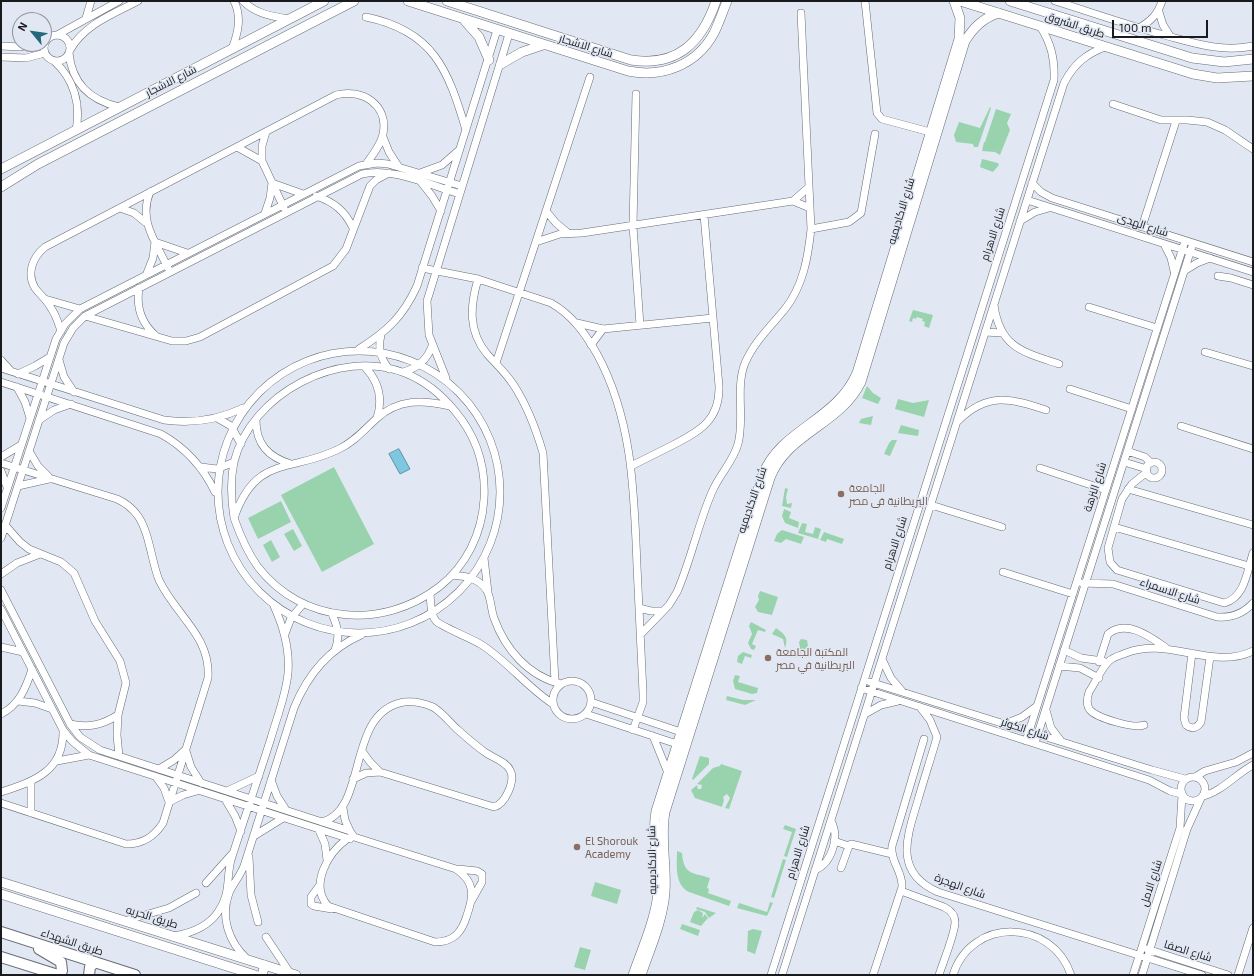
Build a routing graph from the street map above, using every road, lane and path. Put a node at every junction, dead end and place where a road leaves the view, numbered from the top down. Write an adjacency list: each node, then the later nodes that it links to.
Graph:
1 (91, 1): 25 (street)
2 (119, 1): 25 (street)
3 (138, 1): 44 (street)
4 (234, 1): 43 (street)
5 (243, 1): 26 (street)
6 (324, 1): 20 (street); 26 (street, شارع الاشجار)
7 (354, 1): 20 (street, شارع الاشجار)
8 (408, 1): 27 (street, شارع الاشجار)
9 (447, 1): 18 (street, شارع الاشجار)
10 (716, 1): 36 (street, شارع الاشجار)
11 (727, 1): 46 (street, شارع الاشجار)
12 (865, 1): 64 (street)
13 (954, 1): 64 (street, شارع الاكاديميه)
14 (960, 1): 23 (street, طريق الشروق)
15 (1010, 1): 19 (street, طريق الشروق)
16 (1055, 1): 30 (street)
17 (1162, 1): 21 (street)
18 (463, 4): 36 (street, شارع الاشجار)
19 (1023, 5): 28 (street); 39 (street, طريق الشروق)
20 (331, 12): 82 (street, شارع الاشجار)
21 (1159, 12): 30 (street); 34 (street)
22 (801, 13): 83 (street)
23 (999, 13): 28 (street, طريق الشروق); 71 (street, شارع الاكاديميه)
24 (366, 17): 62 (street)
25 (86, 18): 33 (street)
26 (289, 19): 43 (street, شارع الاشجار)
27 (463, 19): 31 (street, شارع الاشجار); 49 (street)
28 (1018, 19): 29 (street, طريق الشروق)
29 (1040, 26): 42 (street, طريق الشروق); 55 (street, شارع الاهرام)
30 (1139, 28): 34 (street)
31 (497, 30): 32 (street, شارع الاشجار); 49 (street)
32 (509, 34): 37 (street, شارع الاشجار); 52 (street)
33 (57, 35): 35 (street); 44 (street)
34 (1170, 36): 40 (street)
35 (52, 37)
36 (578, 43): 46 (street)
37 (544, 45): 46 (street, شارع الاشجار); 52 (street)
38 (1, 46): 41 (street)
39 (1151, 46): 48 (street, طريق الشروق); 50 (street)
40 (1253, 46)
41 (12, 47)
42 (1106, 47): 50 (street, طريق الشروق); 56 (street, شارع الاهرام)
43 (232, 49): 59 (street, شارع الاشجار)
44 (70, 52): 51 (street); 59 (street)
45 (45, 53): 47 (street); 51 (street)
46 (574, 54)
47 (1, 57)
48 (1253, 59)
49 (488, 60): 62 (street)
50 (1147, 60): 54 (street, طريق الشروق)
51 (54, 61): 61 (street)
52 (501, 64): 81 (street)
53 (590, 76): 97 (street)
54 (1253, 76)
55 (1054, 80): 56 (street); 147 (street, شارع الاهرام)
56 (1064, 83): 80 (street, شارع الاهرام)
57 (636, 94): 102 (street)
58 (1113, 104): 60 (street)
59 (119, 107): 61 (street, شارع الاشجار)
60 (1176, 121): 69 (street); 103 (street)
61 (76, 130): 74 (street, شارع الاشجار)
62 (466, 131): 68 (street)
63 (266, 132): 66 (street); 67 (street); 70 (street)
64 (930, 132): 71 (street, شارع الاكاديميه)
65 (875, 134): 105 (street)
66 (382, 137): 72 (street); 73 (street)
67 (237, 147): 70 (street); 85 (street)
68 (460, 149): 76 (street); 78 (street)
69 (1253, 149)
70 (262, 161): 79 (street)
71 (925, 161): 262 (street, شارع الاكاديميه)
72 (366, 164): 73 (street); 86 (street)
73 (398, 166): 76 (street)
74 (1, 170)
75 (390, 173): 77 (street); 88 (street); 104 (street)
76 (419, 173): 78 (street)
77 (421, 182): 84 (street); 96 (street)
78 (450, 182): 81 (street); 84 (street)
79 (272, 183): 86 (street); 91 (street); 98 (street)
80 (1032, 183): 89 (street, شارع الاهرام); 103 (street, شارع الهدى)
81 (462, 186): 87 (street)
82 (1, 187)
83 (809, 187): 90 (street); 93 (street)
84 (447, 190): 87 (street); 96 (street)
85 (150, 192): 92 (street); 101 (street)
86 (302, 194): 91 (street)
87 (460, 194): 119 (street)
88 (316, 196): 95 (street); 104 (street)
89 (1027, 200): 94 (street, شارع الهدى); 100 (street, شارع الاهرام)
90 (793, 201): 93 (street); 99 (street)
91 (282, 204): 95 (street); 98 (street)
92 (120, 208): 101 (street); 130 (street)
93 (810, 208): 105 (street)
94 (1050, 208): 100 (street); 111 (street, شارع الهدى)
95 (285, 212): 121 (street)
96 (441, 212): 118 (street)
97 (546, 212): 106 (street); 109 (street)
98 (265, 213): 114 (street)
99 (704, 214): 102 (street); 135 (street)
100 (1020, 220): 131 (street, شارع الاهرام)
101 (145, 222): 108 (street)
102 (633, 226): 106 (street); 137 (street)
103 (1142, 227): 107 (street, شارع الهدى)
104 (353, 228): 144 (street)
105 (811, 229): 236 (street)
106 (568, 233): 109 (street)
107 (1185, 241): 110 (street, شارع الهدى); 112 (street, شارع النزهة)
108 (155, 242): 114 (street); 117 (street); 123 (street)
109 (536, 242): 129 (street)
110 (1193, 243): 113 (street, شارع النزهة); 116 (street, شارع الهدى)
111 (1164, 244): 112 (street, شارع الهدى); 124 (street)
112 (1183, 249): 113 (street, شارع الهدى); 124 (street, شارع النزهة)
113 (1190, 252): 115 (street, شارع الهدى); 120 (street, شارع النزهة)
114 (187, 253): 117 (street)
115 (1210, 258): 120 (street); 122 (street, شارع الهدى)
116 (1253, 262)
117 (166, 264): 121 (street); 123 (street)
118 (422, 268): 119 (street); 143 (street)
119 (436, 271): 126 (street); 146 (street)
120 (1184, 271): 190 (street, شارع النزهة)
121 (170, 272): 128 (street)
122 (1253, 272)
123 (147, 274): 133 (street)
124 (1175, 274): 138 (street, شارع النزهة)
125 (1218, 276): 127 (street)
126 (478, 279): 129 (street); 156 (street)
127 (1253, 285)
128 (139, 288): 134 (street); 144 (street)
129 (520, 293): 136 (street); 156 (street)
130 (45, 299): 133 (street); 140 (street)
131 (994, 303): 141 (street, شارع الاهرام); 142 (street)
132 (1089, 307): 138 (street)
133 (80, 309): 140 (street)
134 (85, 316): 144 (street); 153 (street)
135 (713, 318): 137 (street); 196 (street)
136 (577, 323): 139 (street); 145 (street)
137 (640, 325): 139 (street)
138 (1157, 328): 176 (street, شارع النزهة)
139 (603, 329): 145 (street)
140 (61, 331): 152 (street)
141 (985, 332): 142 (street); 149 (street, شارع الاهرام)
142 (1002, 333): 157 (street)
143 (381, 335): 148 (street); 150 (street)
144 (158, 337)
145 (591, 345): 196 (street)
146 (432, 346): 155 (street); 164 (street)
147 (969, 347): 149 (street); 259 (street, شارع الاهرام)
148 (379, 349): 150 (street); 155 (street); 161 (street)
149 (980, 350): 183 (street, شارع الاهرام)
150 (357, 351): 175 (street)
151 (1205, 352): 158 (street)
152 (50, 356): 163 (street); 166 (street)
153 (58, 359): 167 (street); 170 (street)
154 (1, 360): 163 (street)
155 (423, 362): 162 (street); 164 (street)
156 (496, 363): 260 (street)
157 (1059, 364)
158 (1253, 366)
159 (365, 367): 161 (street); 180 (street); 182 (street)
160 (1, 368): 163 (street)
161 (389, 369): 162 (street)
162 (404, 372): 174 (street)
163 (15, 373): 166 (street)
164 (447, 380): 220 (street)
165 (1, 382): 168 (street)
166 (42, 382): 167 (street); 171 (street)
167 (50, 384): 170 (street); 172 (street)
168 (17, 387): 171 (street); 178 (street)
169 (1070, 389): 176 (street)
170 (74, 392): 179 (street)
171 (38, 393): 172 (street); 178 (street)
172 (46, 396): 173 (street); 181 (street)
173 (71, 404): 181 (street); 198 (street)
174 (450, 406): 180 (street); 224 (street)
175 (246, 407): 179 (street); 184 (street)
176 (1132, 409): 208 (street, شارع النزهة)
177 (1046, 410): 183 (street)
178 (30, 418): 187 (street)
179 (217, 418): 184 (street)
180 (376, 419): 195 (street)
181 (39, 420): 189 (street)
182 (256, 420): 186 (street); 195 (street)
183 (957, 423): 210 (street, شارع الاهرام)
184 (231, 426): 186 (street); 201 (street)
185 (1181, 426): 188 (street)
186 (241, 444): 192 (street)
187 (21, 445): 191 (street); 197 (street)
188 (1253, 449)
189 (29, 450): 202 (street); 204 (street)
190 (1127, 451): 193 (street, شارع النزهة); 200 (street)
191 (1, 457)
192 (234, 462): 201 (street); 212 (street)
193 (1124, 462): 200 (street); 226 (street, شارع النزهة)
194 (1, 463): 197 (street)
195 (291, 464): 212 (street)
196 (631, 466): 235 (street)
197 (14, 467): 202 (street); 206 (street)
198 (201, 468): 201 (street); 209 (street)
199 (1040, 468): 208 (street)
200 (1148, 468): 207 (street)
201 (217, 469): 209 (street)
202 (23, 470): 204 (street); 205 (street)
203 (1, 471): 206 (street)
204 (51, 479): 205 (street); 293 (street)
205 (18, 486): 213 (street)
206 (8, 487): 211 (street)
207 (1128, 489): 214 (street); 216 (street)
208 (1106, 490): 227 (street, شارع النزهة)
209 (217, 495): 232 (street)
210 (931, 505): 215 (street); 253 (street, شارع الاهرام)
211 (1, 508)
212 (234, 518): 234 (street)
213 (5, 525): 217 (street); 219 (street)
214 (1253, 525)
215 (1002, 527)
216 (1114, 527): 221 (street); 221 (street)
217 (1, 538)
218 (1253, 553): 221 (street)
219 (40, 554): 223 (street); 277 (street)
220 (484, 557): 225 (street); 229 (street)
221 (1249, 566)
222 (1003, 572): 231 (street)
223 (1, 574)
224 (453, 576): 225 (street); 230 (street)
225 (472, 578): 229 (street); 238 (street)
226 (1086, 582): 227 (street, شارع الاسمراء); 233 (street, شارع الاسمراء); 247 (street, شارع النزهة)
227 (1076, 583): 231 (street, شارع النزهة)
228 (1, 590): 279 (street)
229 (488, 592): 260 (street)
230 (430, 594): 238 (street); 239 (street)
231 (1073, 594): 270 (street, شارع النزهة)
232 (272, 602): 240 (street); 242 (street)
233 (1253, 603)
234 (303, 604): 239 (street); 240 (street)
235 (639, 608): 236 (street); 244 (street)
236 (663, 611): 244 (street)
237 (1, 613): 250 (street)
238 (432, 613): 241 (street); 269 (street)
239 (332, 614): 243 (street)
240 (291, 618): 242 (street); 243 (street)
241 (367, 632): 243 (street); 248 (street)
242 (285, 634): 304 (street)
243 (338, 634): 248 (street)
244 (640, 634): 278 (street)
245 (1, 647): 250 (street)
246 (1166, 648): 251 (street); 254 (street); 255 (street)
247 (1064, 650): 255 (street); 256 (street, شارع النزهة)
248 (335, 651): 309 (street)
249 (1253, 651): 252 (street)
250 (23, 652): 257 (street)
251 (1192, 653): 252 (street); 252 (street)
252 (1210, 657)
253 (882, 659): 261 (street, شارع الاهرام); 265 (street)
254 (1109, 661): 255 (street); 258 (street)
255 (1099, 662)
256 (1059, 666): 258 (street); 273 (street, شارع النزهة)
257 (32, 669): 266 (street); 272 (street)
258 (1099, 678): 281 (street)
259 (864, 680): 261 (street, شارع الكوثر); 263 (street, شارع الاهرام)
260 (558, 683): 268 (street); 269 (street)
261 (874, 684): 264 (street, شارع الاهرام); 265 (street, شارع الكوثر)
262 (700, 686): 284 (street, شارع الاكاديميه); 331 (street, شارع الاكاديميه)
263 (861, 688): 264 (street, شارع الكوثر); 379 (street, شارع الاهرام)
264 (872, 692): 267 (street, شارع الكوثر); 276 (street, شارع الاهرام)
265 (904, 693): 280 (street, شارع الكوثر)
266 (18, 701): 272 (street); 274 (street)
267 (899, 701): 271 (street, شارع الكوثر); 276 (street)
268 (591, 702): 275 (street); 278 (street)
269 (553, 704): 275 (street)
270 (1037, 706): 280 (street); 285 (street, شارع النزهة)
271 (920, 707): 289 (street, شارع الكوثر); 366 (street, شارع الهجرة)
272 (52, 709): 282 (street)
273 (1046, 710): 286 (street, شارع النزهة); 290 (street)
274 (1, 714)
275 (586, 714): 283 (street)
276 (864, 714): 329 (street, شارع الاهرام)
277 (118, 715): 279 (street); 297 (street)
278 (637, 717): 283 (street); 284 (street)
279 (70, 724): 297 (street)
280 (1005, 724): 285 (street, شارع الكوثر)
281 (1144, 725)
282 (63, 730): 296 (street); 298 (street)
283 (633, 730): 287 (street)
284 (681, 732): 291 (street, شارع الاكاديميه)
285 (1029, 732): 286 (street, شارع الكوثر); 289 (street, شارع النزهة)
286 (1038, 735): 290 (street, شارع الكوثر); 292 (street, شارع النزهة)
287 (653, 736): 291 (street); 302 (street)
288 (924, 739): 340 (street)
289 (1026, 741): 292 (street, شارع الكوثر)
290 (1063, 743): 308 (street, شارع الكوثر)
291 (677, 744): 302 (street, شارع الاكاديميه)
292 (1035, 744): 316 (street, شارع الكوثر)
293 (186, 749): 300 (street); 303 (street); 312 (street)
294 (362, 751): 301 (street); 301 (street); 307 (street)
295 (1253, 753): 306 (street)
296 (89, 755): 298 (street); 305 (street)
297 (119, 756): 300 (street)
298 (57, 761): 310 (street)
299 (1253, 765): 317 (street)
300 (159, 769): 303 (street)
301 (380, 772): 307 (street)
302 (668, 773): 331 (street, شارع الاكاديميه)
303 (178, 775): 311 (street); 312 (street)
304 (259, 776): 314 (street); 319 (street)
305 (156, 777): 311 (street); 320 (street)
306 (1195, 777): 308 (street); 317 (street)
307 (353, 779): 324 (street)
308 (1185, 779): 316 (street)
309 (271, 780): 322 (street); 325 (street)
310 (31, 782): 315 (street); 327 (street)
311 (175, 783): 313 (street); 320 (street)
312 (201, 783): 314 (street)
313 (198, 791): 318 (street); 320 (street)
314 (227, 791): 319 (street)
315 (1, 792)
316 (1182, 795): 317 (street); 364 (street, شارع الامل)
317 (1202, 797): 365 (street, شارع الامل)
318 (225, 799): 323 (street); 333 (street)
319 (251, 799): 322 (street); 323 (street)
320 (169, 802): 327 (street)
321 (1, 803): 327 (street)
322 (264, 803): 325 (street); 326 (street)
323 (249, 807): 326 (street); 333 (street)
324 (343, 808): 330 (street); 335 (street)
325 (286, 810): 330 (street)
326 (261, 811): 328 (street); 334 (street)
327 (31, 813)
328 (283, 818): 332 (street); 334 (street)
329 (831, 821): 336 (street); 344 (street, شارع الاهرام)
330 (322, 822): 335 (street)
331 (658, 829): 360 (street, شارع الاكاديميه)
332 (319, 830): 335 (street); 341 (street)
333 (241, 831): 339 (street)
334 (254, 836): 338 (street)
335 (350, 836): 341 (street); 343 (street)
336 (834, 841): 337 (street); 344 (street)
337 (849, 846): 340 (street); 342 (street)
338 (249, 850): 354 (street); 368 (street)
339 (234, 851): 346 (street); 358 (street)
340 (892, 854): 348 (street)
341 (327, 860): 347 (street)
342 (841, 868)
343 (456, 869): 351 (street); 351 (street)
344 (815, 870): 380 (street, شارع الاهرام)
345 (1, 882): 353 (street, طريق الحريه)
346 (206, 883)
347 (319, 886): 352 (street); 352 (street)
348 (901, 892): 381 (street); 382 (street)
349 (196, 893): 353 (street)
350 (1, 894): 363 (street)
351 (472, 900): 352 (street)
352 (334, 909)
353 (123, 921): 356 (street, طريق الحريه)
354 (258, 922)
355 (1253, 928): 361 (street)
356 (158, 931): 358 (street, طريق الحريه); 363 (street)
357 (1, 932): 362 (main road, طريق الشهداء)
358 (174, 936): 368 (street, طريق الحريه)
359 (266, 937): 371 (street)
360 (650, 937): 377 (street, شارع الاكاديميه); 378 (street, شارع الاكاديميه)
361 (1251, 938): 389 (street)
362 (30, 941): 369 (main road, طريق الشهداء); 372 (main road)
363 (154, 943): 375 (street)
364 (1142, 948): 365 (street, شارع الصفا); 366 (street, شارع الامل)
365 (1149, 954): 366 (street, شارع الصفا); 386 (street, شارع الامل); 387 (street, شارع الصفا); 388 (street, شارع الصفا)
366 (1139, 955): 385 (street, شارع الامل)
367 (1, 957): 372 (main road)
368 (248, 959): 370 (street, طريق الحريه)
369 (95, 962): 373 (main road); 374 (main road, طريق الشهداء)
370 (265, 965): 371 (street, طريق الحريه); 376 (street)
371 (292, 974)
372 (58, 975)
373 (89, 975)
374 (136, 975)
375 (255, 975)
376 (262, 975)
377 (633, 975)
378 (641, 975)
379 (771, 975)
380 (782, 975)
381 (873, 975)
382 (940, 975)
383 (953, 975): 384 (street)
384 (1071, 975)
385 (1133, 975)
386 (1142, 975)
387 (1202, 975)
388 (1228, 975)
389 (1238, 975)

